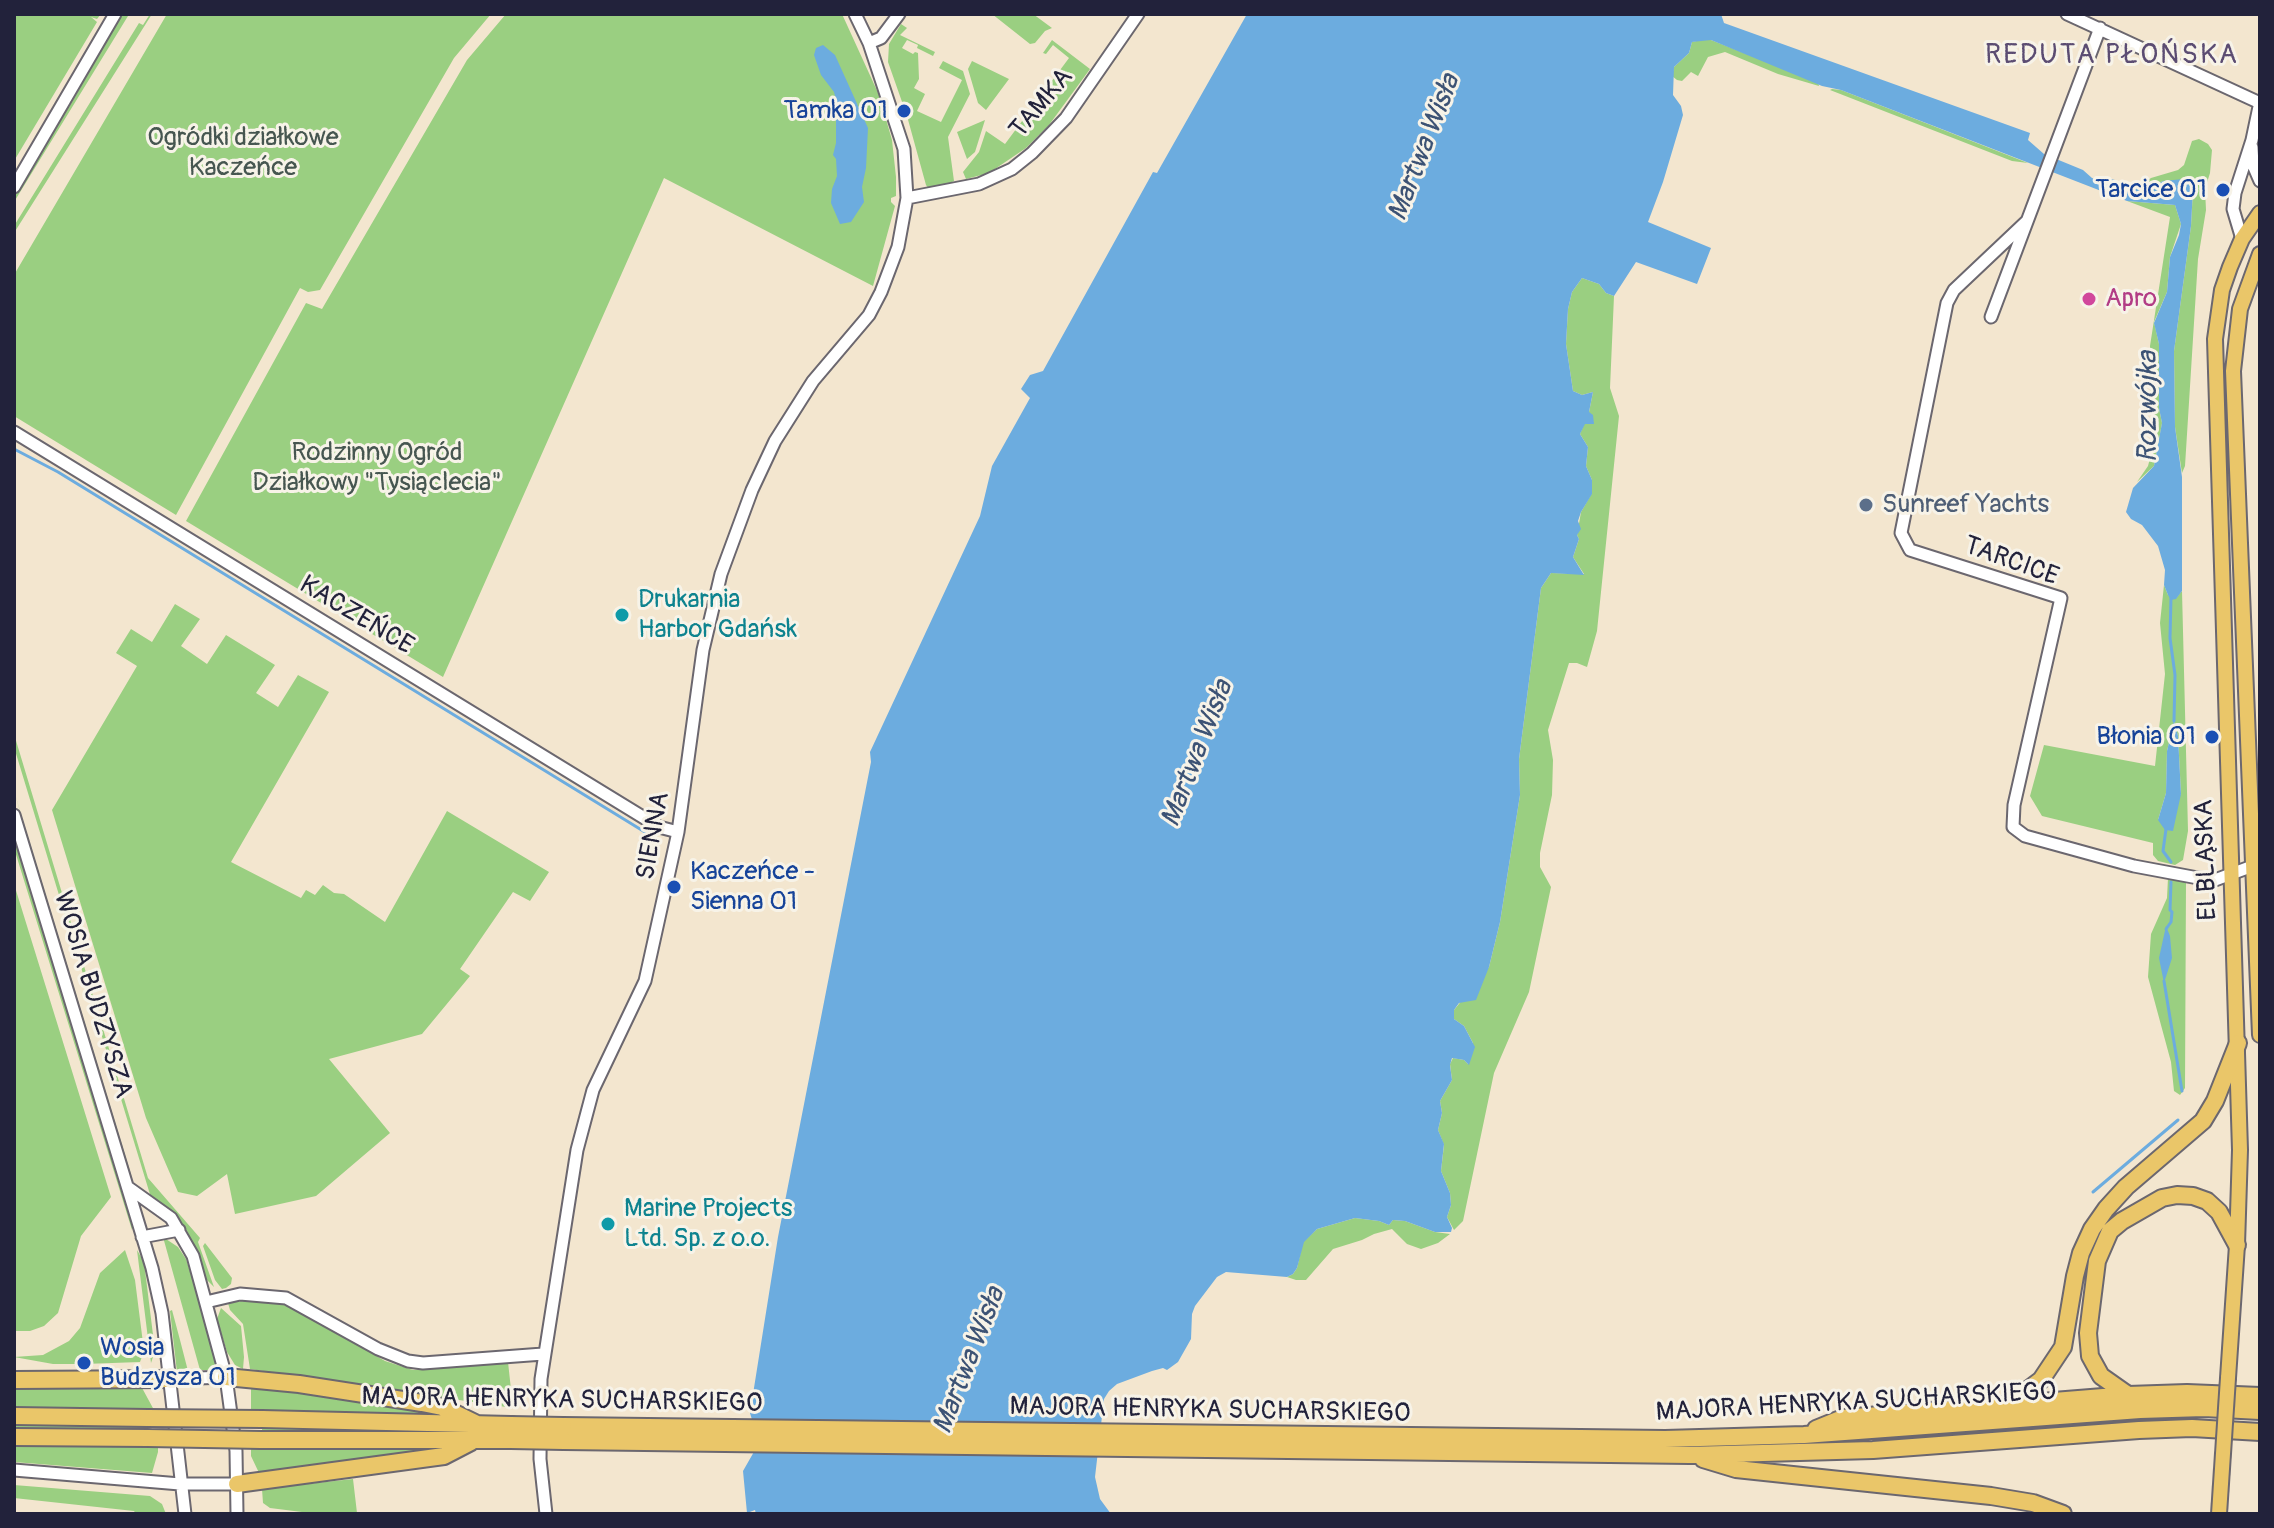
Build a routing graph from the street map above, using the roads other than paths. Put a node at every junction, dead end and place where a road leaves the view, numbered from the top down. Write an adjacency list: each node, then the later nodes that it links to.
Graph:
1 (115, 14): 11 (street)
2 (855, 14): 7 (street, SIENNA)
3 (899, 14): 7 (street)
4 (1138, 14): 12 (street, TAMKA)
5 (2067, 14): 6 (street)
6 (2100, 28): 8 (street); 14 (street, TARCICE)
7 (869, 43): 12 (street, SIENNA)
8 (2260, 103): 9 (street)
9 (2252, 140): 10 (street); 15 (street)
10 (2260, 181)
11 (14, 187)
12 (907, 198): 21 (street, SIENNA)
13 (2260, 213): 15 (main road, ELBLĄSKA)
14 (2027, 221): 17 (street, TARCICE); 23 (street, TARCICE)
15 (2242, 239): 23 (main road, ELBLĄSKA)
16 (2260, 254): 20 (main road, ELBLĄSKA)
17 (1991, 317)
18 (14, 432): 21 (street, KACZEŃCE)
19 (14, 815): 26 (street, WOSIA BUDZYSZA)
20 (2256, 822): 22 (main road, ELBLĄSKA)
21 (678, 832): 31 (street, SIENNA)
22 (2258, 861): 23 (street); 24 (main road, ELBLĄSKA)
23 (2232, 874): 25 (main road, ELBLĄSKA)
24 (2260, 1035)
25 (2238, 1043): 29 (main road, ELBLĄSKA); 37 (highway)
26 (128, 1187): 27 (street); 28 (street, WOSIA BUDZYSZA)
27 (179, 1230): 28 (street); 30 (street)
28 (142, 1237): 33 (street, WOSIA BUDZYSZA)
29 (2237, 1245): 35 (highway); 53 (main road, ELBLĄSKA, bridge)
30 (206, 1302): 31 (street); 32 (street)
31 (543, 1354): 52 (street, SIENNA)
32 (226, 1377): 33 (street); 40 (highway); 48 (street)
33 (170, 1379): 34 (highway); 47 (street, WOSIA BUDZYSZA)
34 (14, 1380)
35 (2128, 1395): 36 (highway); 37 (highway)
36 (2260, 1396)
37 (2008, 1405): 42 (highway)
38 (2260, 1411): 42 (highway, MAJORA HENRYKA SUCHARSKIEGO)
39 (14, 1416): 40 (highway, MAJORA HENRYKA SUCHARSKIEGO, bridge)
40 (476, 1432): 43 (highway, MAJORA HENRYKA SUCHARSKIEGO, bridge); 44 (highway, MAJORA HENRYKA SUCHARSKIEGO, bridge); 48 (highway)
41 (2260, 1432): 45 (highway, MAJORA HENRYKA SUCHARSKIEGO)
42 (1804, 1435): 44 (highway, MAJORA HENRYKA SUCHARSKIEGO)
43 (14, 1437)
44 (1359, 1444): 45 (highway, MAJORA HENRYKA SUCHARSKIEGO)
45 (1690, 1455): 49 (highway)
46 (14, 1470): 47 (street)
47 (180, 1484): 48 (street); 50 (street, WOSIA BUDZYSZA)
48 (237, 1484): 51 (street)
49 (2055, 1511)
50 (185, 1514)
51 (237, 1514)
52 (546, 1514)
53 (2219, 1514)

